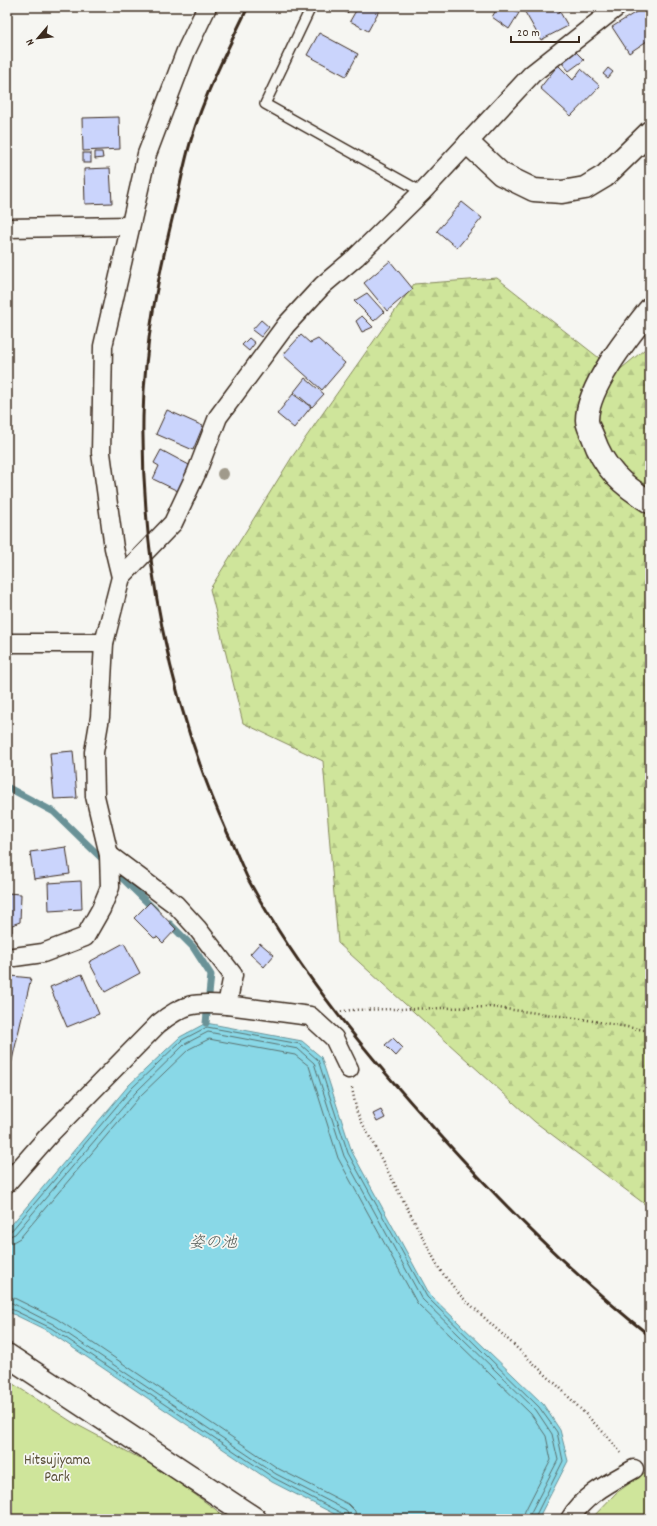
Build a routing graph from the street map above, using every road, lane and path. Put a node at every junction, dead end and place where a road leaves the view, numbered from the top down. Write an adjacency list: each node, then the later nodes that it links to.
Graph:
1 (207, 7): 7 (street)
2 (311, 7): 6 (lane)
3 (617, 7): 5 (street)
4 (650, 132): 5 (street)
5 (468, 144): 6 (street)
6 (422, 192): 11 (street)
7 (130, 226): 8 (street); 11 (street)
8 (7, 228)
9 (650, 309): 10 (street)
10 (650, 502)
11 (121, 577): 13 (street)
12 (7, 643): 13 (street)
13 (104, 643): 14 (street)
14 (109, 855): 15 (street); 16 (street)
15 (7, 958)
16 (227, 1005): 17 (street); 20 (street)
17 (310, 1016): 18 (path); 19 (street)
18 (650, 1031)
19 (349, 1069): 22 (path)
20 (7, 1183)
21 (7, 1355): 24 (street)
22 (634, 1469): 25 (street)
23 (650, 1516): 26 (path)
24 (255, 1519)
25 (570, 1519)
26 (642, 1519)

